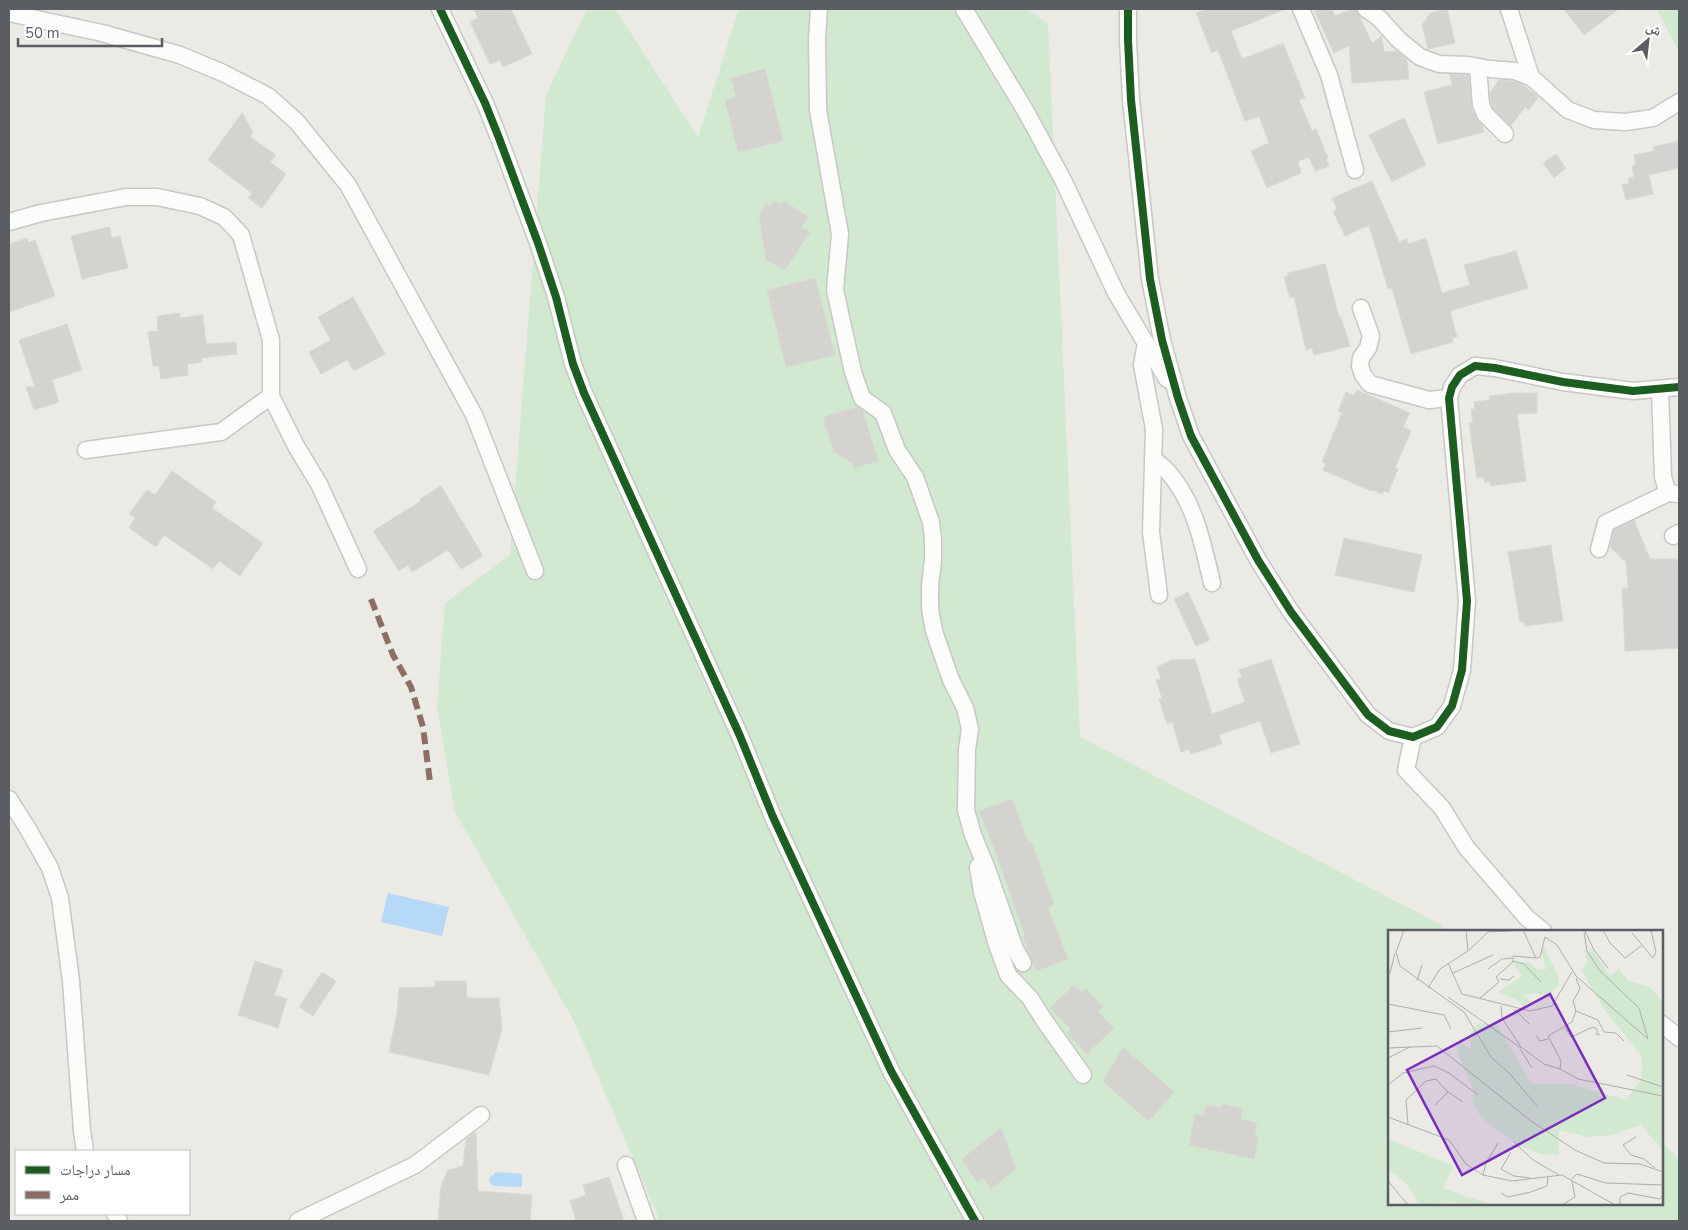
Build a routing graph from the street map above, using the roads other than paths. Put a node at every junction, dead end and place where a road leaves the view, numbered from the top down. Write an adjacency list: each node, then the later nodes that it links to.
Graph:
1 (440, 9): 43 (street)
2 (819, 9): 32 (street)
3 (964, 9): 16 (street)
4 (1128, 9): 20 (street)
5 (1301, 9): 13 (street)
6 (1366, 9): 9 (street)
7 (1509, 9): 10 (street)
8 (9, 13): 27 (street)
9 (1478, 67): 10 (street); 12 (street)
10 (1531, 77): 11 (street)
11 (1679, 102)
12 (1505, 134)
13 (1355, 170)
14 (9, 222): 19 (street)
15 (1361, 308): 21 (street)
16 (1146, 344): 20 (street); 23 (street)
17 (1679, 387): 18 (street)
18 (1660, 390): 21 (street); 24 (street)
19 (271, 396): 22 (street); 26 (street)
20 (1178, 398): 30 (street)
21 (1449, 398): 30 (street)
22 (86, 450)
23 (1153, 459): 28 (street); 29 (street)
24 (1674, 493): 25 (street)
25 (1599, 548)
26 (358, 569)
27 (535, 571)
28 (1212, 583)
29 (1159, 595)
30 (1413, 737): 33 (street)
31 (9, 799): 39 (street)
32 (973, 835): 34 (street); 37 (street)
33 (1542, 930)
34 (1023, 963)
35 (1663, 1025): 36 (street)
36 (1679, 1038)
37 (1083, 1075)
38 (481, 1115): 41 (street)
39 (85, 1150)
40 (626, 1165): 42 (street)
41 (298, 1221)
42 (646, 1221)
43 (975, 1221)

